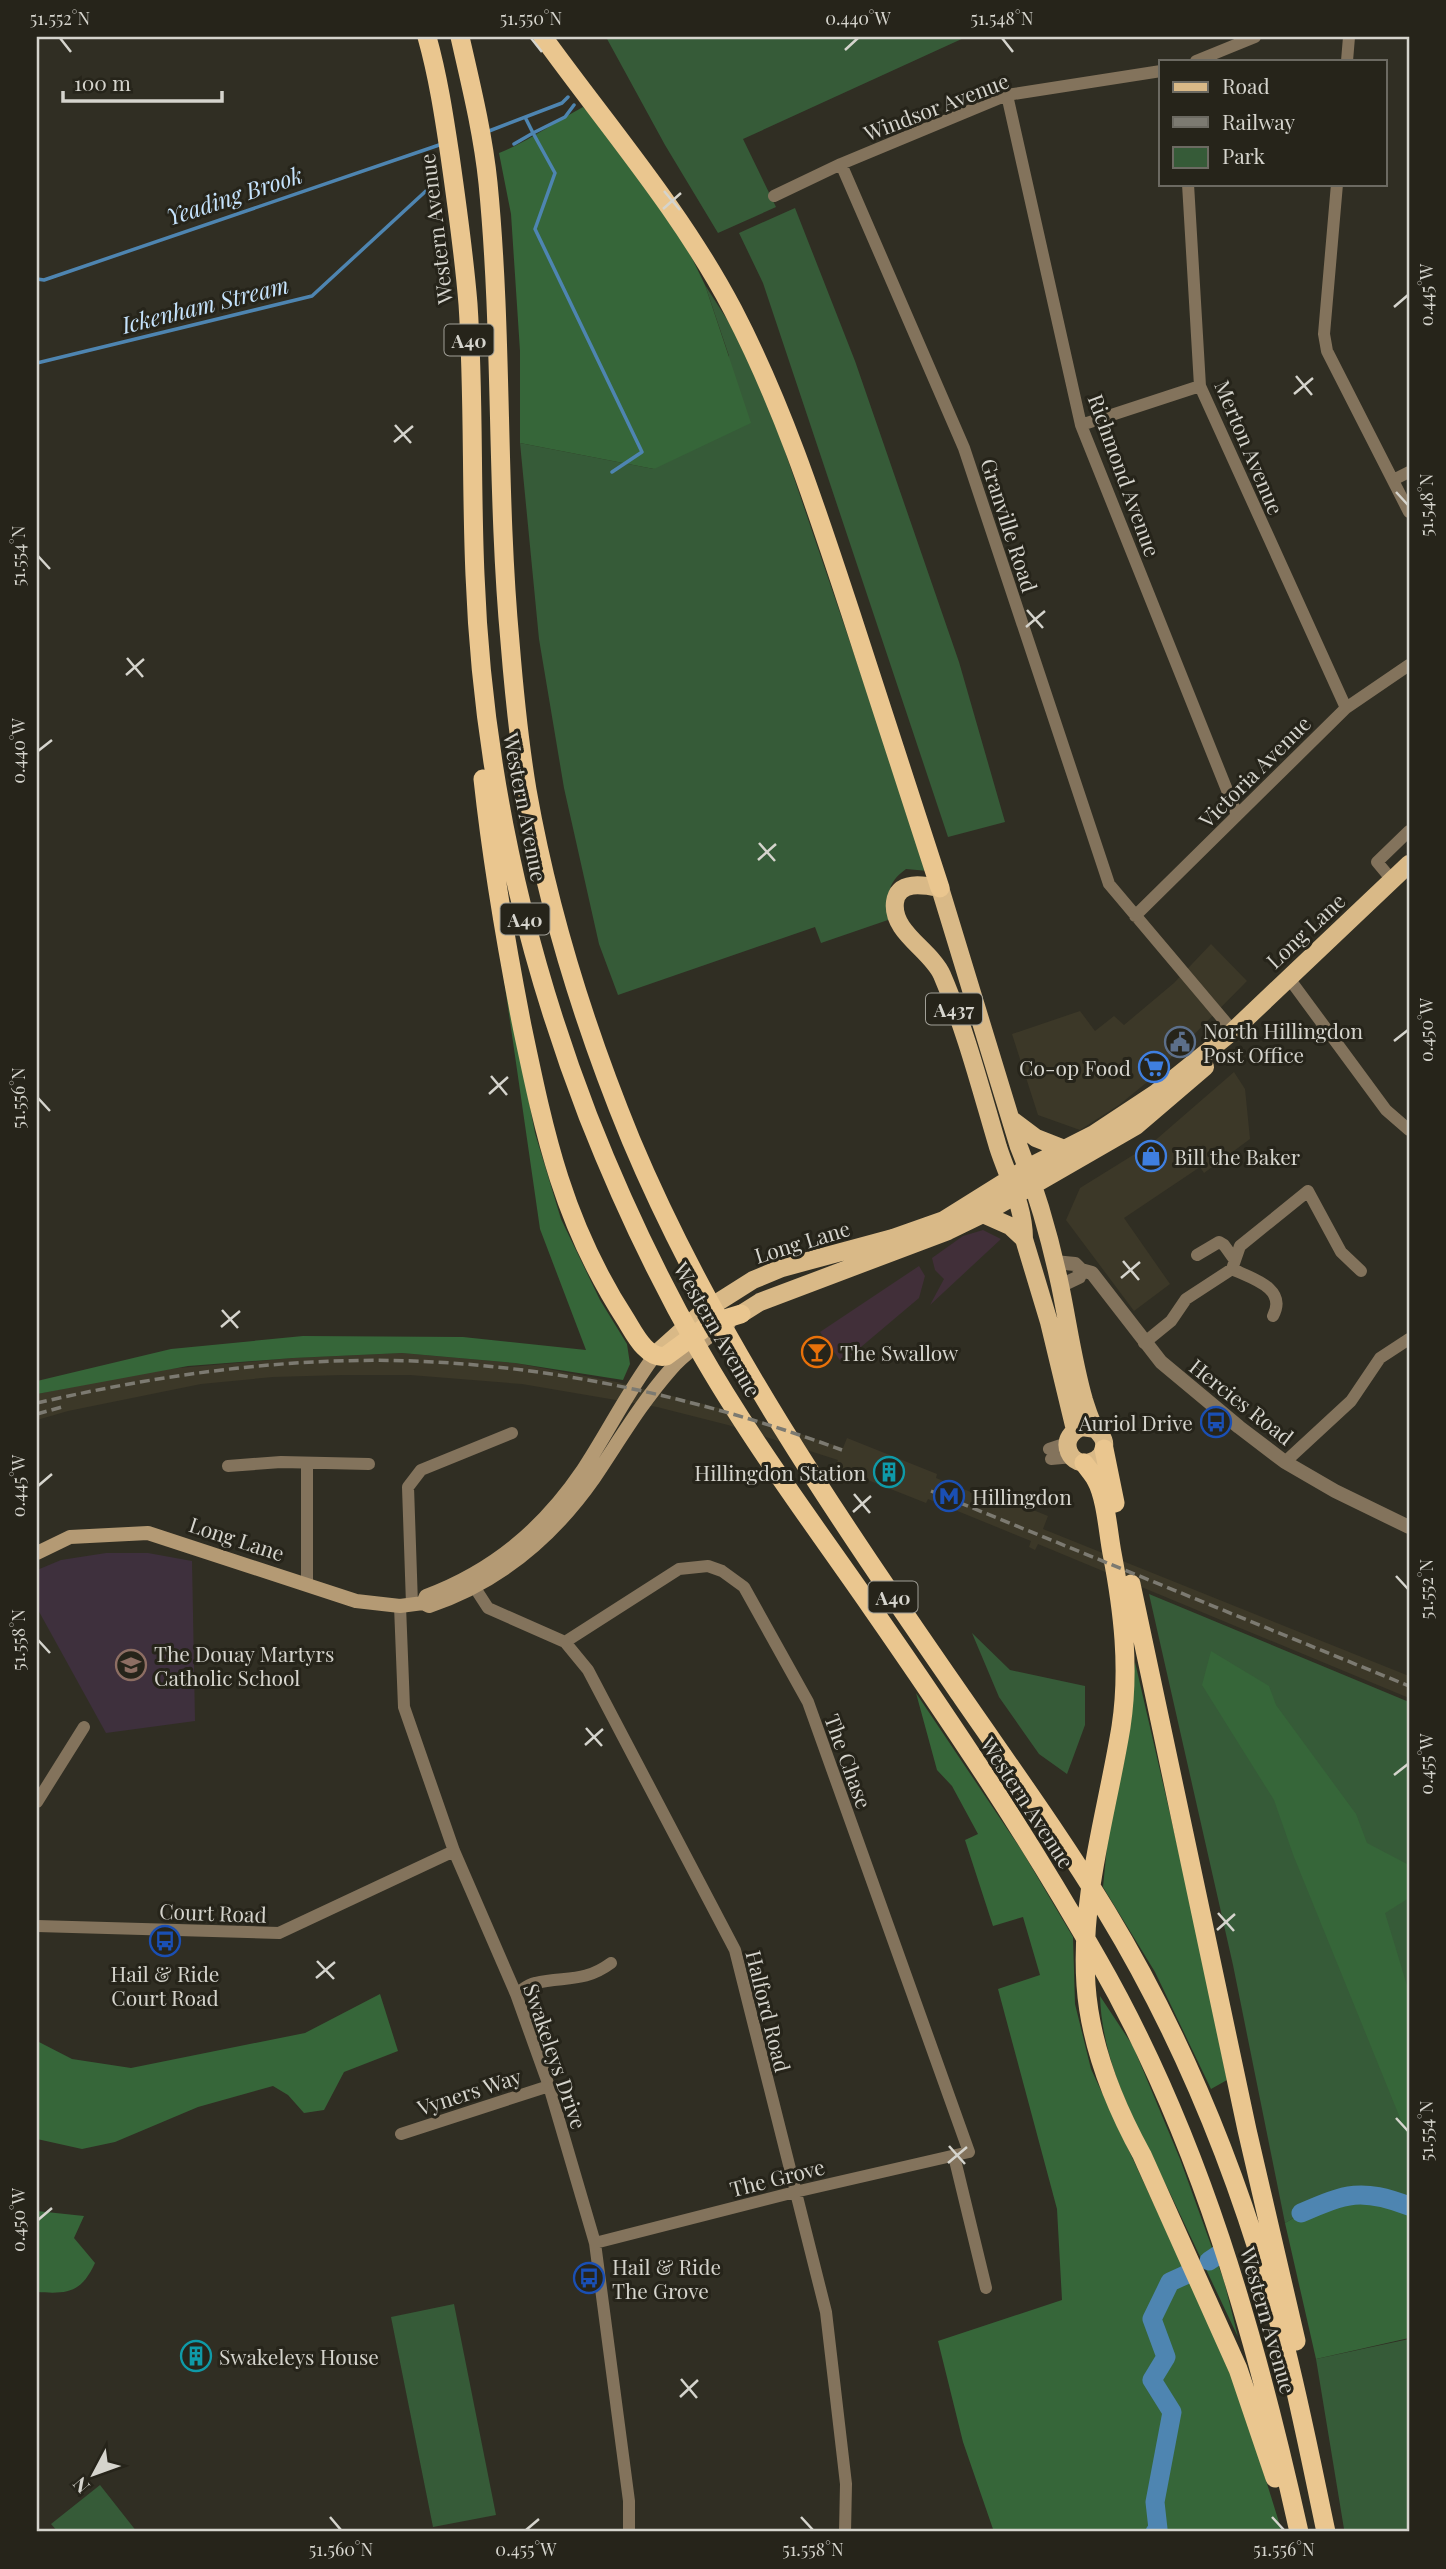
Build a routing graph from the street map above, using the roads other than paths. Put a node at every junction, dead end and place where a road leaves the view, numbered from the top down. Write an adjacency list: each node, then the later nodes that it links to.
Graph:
1 (427, 37): 19 (highway, Western Avenue / A40)
2 (460, 37): 84 (highway, Western Avenue / A40)
3 (543, 37): 26 (highway)
4 (1255, 37): 6 (street)
5 (1349, 37): 7 (street)
6 (1198, 60)
7 (1347, 60)
8 (1159, 71): 9 (street, Windsor Avenue)
9 (1007, 95): 10 (street, Windsor Avenue); 15 (street, Richmond Avenue)
10 (841, 164): 13 (street, Windsor Avenue); 27 (street, Granville Road)
11 (1188, 186): 14 (street, Merton Avenue)
12 (1337, 186): 17 (street)
13 (774, 196)
14 (1200, 386): 15 (street); 21 (street, Merton Avenue)
15 (1081, 425): 22 (street, Richmond Avenue)
16 (1409, 472): 17 (street)
17 (1393, 480): 18 (street)
18 (1409, 513)
19 (480, 646): 49 (highway); 83 (highway, Western Avenue / A40)
20 (1409, 665): 21 (street, Victoria Avenue)
21 (1346, 708): 22 (street, Victoria Avenue)
22 (1237, 815): 27 (street, Victoria Avenue)
23 (1409, 831): 25 (street)
24 (1409, 864): 25 (main road, Long Lane)
25 (1392, 880): 28 (main road, Long Lane)
26 (940, 888): 30 (main road, A437); 35 (main road, A437)
27 (1135, 916): 29 (street, Granville Road)
28 (1288, 977): 29 (main road, Long Lane); 31 (street)
29 (1233, 1031): 32 (main road, Long Lane); 34 (main road, Long Lane)
30 (1012, 1120): 32 (main road); 33 (main road, A437)
31 (1409, 1130)
32 (1064, 1149): 33 (main road, Long Lane)
33 (1027, 1168): 34 (main road); 35 (main road, Long Lane)
34 (1034, 1185): 35 (main road, Long Lane); 39 (main road)
35 (1014, 1187): 36 (main road, Long Lane); 37 (main road); 48 (main road, Long Lane)
36 (983, 1214): 37 (main road); 44 (main road, Long Lane)
37 (1024, 1239): 52 (main road)
38 (1197, 1255): 40 (street)
39 (1054, 1262): 41 (street, Hercies Road); 43 (main road)
40 (1233, 1264): 42 (street); 45 (street); 47 (street)
41 (1081, 1270): 43 (street); 47 (street, Hercies Road)
42 (1361, 1271)
43 (1060, 1286): 50 (main road)
44 (741, 1314): 48 (highway)
45 (1273, 1316)
46 (1409, 1339): 55 (street)
47 (1144, 1343): 55 (street, Hercies Road)
48 (679, 1346): 49 (highway); 63 (main road, Long Lane)
49 (655, 1355): 64 (main road)
50 (1096, 1429): 52 (main road); 53 (main road)
51 (512, 1433): 64 (street, Swakeleys Drive)
52 (1075, 1448): 53 (main road); 54 (street); 59 (highway)
53 (1104, 1449): 59 (highway)
54 (1050, 1454)
55 (1285, 1462): 60 (street, Hercies Road)
56 (307, 1464): 57 (street); 58 (street); 62 (street)
57 (369, 1464)
58 (228, 1466)
59 (1112, 1519): 65 (highway)
60 (1409, 1527)
61 (37, 1553): 62 (main road, Long Lane)
62 (307, 1585): 64 (main road, Long Lane)
63 (475, 1588): 64 (main road, Long Lane); 66 (street, Halford Road)
64 (412, 1604): 69 (street, Swakeleys Drive)
65 (1129, 1611): 82 (highway); 84 (highway)
66 (565, 1642): 75 (street, The Chase); 77 (street, Halford Road)
67 (84, 1727): 68 (street)
68 (39, 1795)
69 (454, 1851): 70 (street, Court Road); 72 (street, Swakeleys Drive)
70 (37, 1926)
71 (611, 1963): 72 (street)
72 (516, 1994): 73 (street, Swakeleys Drive)
73 (549, 2086): 74 (street, Vyners Way); 78 (street, Swakeleys Drive)
74 (401, 2134)
75 (969, 2152): 76 (street, The Grove)
76 (954, 2156): 77 (street, The Grove); 79 (street)
77 (795, 2192): 78 (street, The Grove); 81 (street, Halford Road)
78 (595, 2243): 80 (street, Swakeleys Drive)
79 (986, 2288)
80 (629, 2532)
81 (845, 2532)
82 (1290, 2532)
83 (1299, 2532)
84 (1328, 2532)

